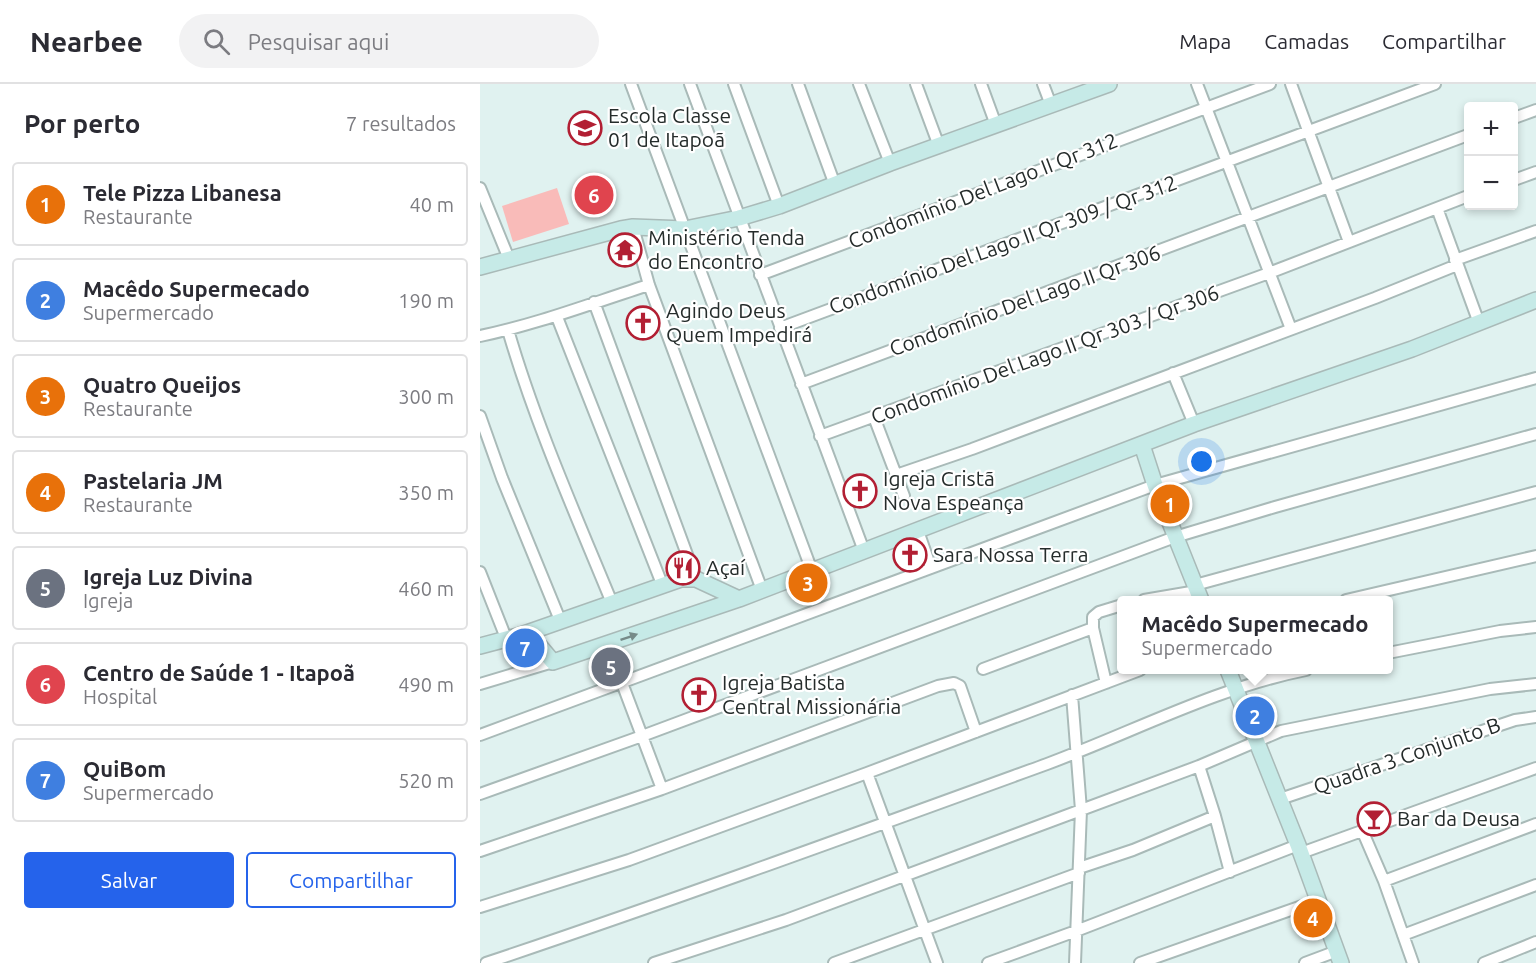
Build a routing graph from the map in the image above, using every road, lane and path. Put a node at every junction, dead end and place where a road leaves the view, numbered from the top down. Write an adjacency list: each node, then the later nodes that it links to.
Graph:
1 (631, 84): 35 (street)
2 (690, 84): 32 (street)
3 (734, 84): 30 (street)
4 (798, 84): 26 (street)
5 (859, 84): 23 (street)
6 (916, 84): 21 (street)
7 (981, 84): 18 (street)
8 (1043, 84): 14 (street)
9 (1108, 84): 14 (street)
10 (1197, 84): 15 (street)
11 (1270, 84): 15 (street, Condomínio Del Lago II Qr 312)
12 (1291, 84): 19 (street)
13 (1435, 84): 19 (street, Condomínio Del Lago II Qr 309 / Qr 312)
14 (1051, 105): 18 (street)
15 (1206, 107): 22 (street); 42 (street, Condomínio Del Lago II Qr 312)
16 (1536, 110): 17 (street)
17 (1518, 117)
18 (996, 124): 21 (street)
19 (1307, 133): 22 (street, Condomínio Del Lago II Qr 309 / Qr 312); 28 (street)
20 (1464, 137): 28 (street, Condomínio Del Lago II Qr 306)
21 (939, 146): 23 (street)
22 (1226, 162): 33 (street); 48 (street, Condomínio Del Lago II Qr 309 / Qr 312)
23 (890, 163): 26 (street)
24 (1536, 172): 25 (street)
25 (1518, 179)
26 (836, 185): 30 (street)
27 (480, 188): 38 (street)
28 (1329, 188): 33 (street, Condomínio Del Lago II Qr 306); 37 (street)
29 (1464, 198): 31 (street, Condomínio Del Lago II Qr 303 / Qr 306)
30 (779, 206): 32 (street)
31 (1437, 208): 37 (street, Condomínio Del Lago II Qr 303 / Qr 306); 39 (street)
32 (739, 218): 35 (street); 42 (street)
33 (1249, 218): 41 (street); 54 (street, Condomínio Del Lago II Qr 306)
34 (633, 227): 35 (street); 38 (street); 43 (street)
35 (685, 228): 70 (street)
36 (1536, 231): 39 (street)
37 (1349, 242): 41 (street, Condomínio Del Lago II Qr 303 / Qr 306)
38 (509, 259): 40 (street)
39 (1456, 263): 47 (street); 49 (street)
40 (480, 267)
41 (1269, 273): 49 (street); 56 (street, Condomínio Del Lago II Qr 303 / Qr 306)
42 (760, 274): 48 (street)
43 (649, 285): 45 (street); 74 (street)
44 (1536, 300): 47 (street)
45 (594, 302): 46 (street); 72 (street)
46 (557, 316): 50 (street); 73 (street)
47 (1479, 323): 57 (street)
48 (780, 328): 54 (street)
49 (1291, 329): 52 (street)
50 (508, 330): 51 (street); 79 (street)
51 (480, 336)
52 (1173, 374): 57 (street); 61 (street)
53 (1536, 378): 62 (street)
54 (801, 384): 59 (street)
55 (480, 416): 82 (street)
56 (874, 417): 59 (street, Condomínio Del Lago II Qr 303 / Qr 306); 61 (street)
57 (1194, 424): 60 (street)
58 (1536, 434): 66 (street)
59 (820, 436): 67 (street)
60 (1142, 445): 62 (street); 65 (street)
61 (896, 475): 64 (street)
62 (1155, 485): 66 (street); 69 (street)
63 (1536, 492): 75 (street)
64 (904, 496)
65 (918, 531): 67 (street); 69 (street)
66 (1176, 537): 75 (street); 104 (street)
67 (864, 551): 70 (street)
68 (1536, 556): 77 (street)
69 (931, 568): 95 (street)
70 (812, 571): 74 (street)
71 (480, 572): 86 (street)
72 (702, 582): 73 (street); 78 (street); 81 (street)
73 (662, 584): 79 (street)
74 (762, 590): 78 (street)
75 (1197, 592): 76 (street)
76 (1170, 596)
77 (1363, 596)
78 (739, 599): 81 (street)
79 (612, 603): 82 (street)
80 (1117, 607): 85 (street)
81 (702, 612): 90 (street, one-way to 81)
82 (560, 620): 84 (street)
83 (1536, 627): 89 (street)
84 (539, 628): 86 (street); 87 (street)
85 (1093, 628): 91 (street); 96 (street)
86 (512, 637): 87 (street); 88 (street)
87 (538, 644): 90 (street)
88 (480, 646)
89 (1393, 652)
90 (554, 662): 97 (street)
91 (983, 669)
92 (1128, 674): 96 (street)
93 (1230, 674): 99 (street)
94 (1288, 674): 99 (street)
95 (622, 683): 103 (street); 104 (street)
96 (1106, 683): 100 (street)
97 (480, 684)
98 (1536, 684): 105 (street)
99 (1236, 688): 105 (street); 106 (street)
100 (1072, 695): 102 (street); 106 (street)
101 (1536, 717): 112 (street, Quadra 3 Conjunto B)
102 (976, 732): 109 (street); 110 (street)
103 (480, 735)
104 (642, 736): 110 (street); 111 (street)
105 (1255, 742): 107 (street); 112 (street)
106 (1077, 753): 113 (street); 115 (street)
107 (1199, 766): 113 (street); 114 (street)
108 (1536, 768): 117 (street)
109 (867, 773): 115 (street); 126 (street)
110 (662, 789): 119 (street)
111 (480, 794)
112 (1280, 799): 118 (street)
113 (1081, 810): 120 (street); 122 (street)
114 (1215, 816): 120 (street); 121 (street)
115 (884, 823): 122 (street); 133 (street)
116 (1536, 824): 123 (street)
117 (1362, 830): 118 (street); 123 (street)
118 (1299, 849): 121 (street); 125 (street)
119 (480, 851)
120 (1079, 871): 127 (street); 128 (street)
121 (1230, 872): 128 (street)
122 (904, 876): 127 (street); 134 (street)
123 (1384, 881): 129 (street)
124 (1536, 885): 129 (street)
125 (1319, 900): 131 (street); 138 (street)
126 (480, 908)
127 (925, 930): 135 (street); 136 (street)
128 (1076, 931): 132 (street); 137 (street)
129 (1403, 935): 140 (street)
130 (1536, 942): 141 (street)
131 (1339, 957): 139 (street)
132 (993, 962)
133 (486, 963)
134 (654, 963)
135 (834, 963)
136 (937, 963)
137 (1075, 963)
138 (1140, 963)
139 (1305, 963)
140 (1413, 963)
141 (1484, 963)

